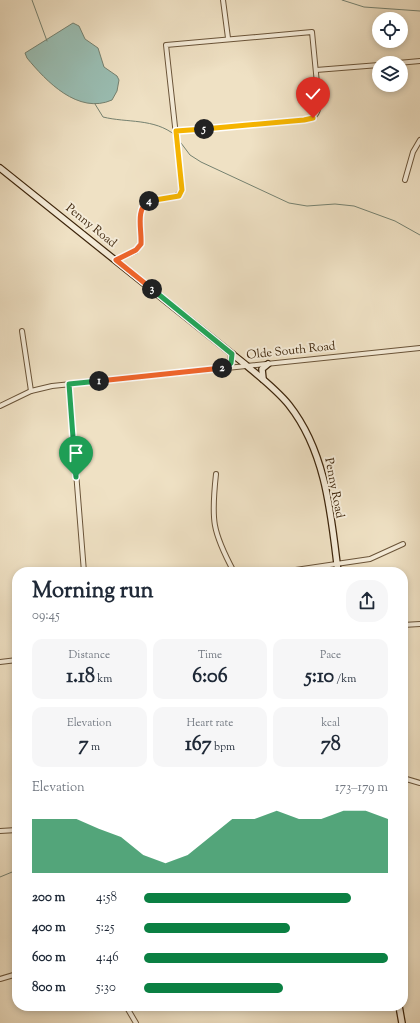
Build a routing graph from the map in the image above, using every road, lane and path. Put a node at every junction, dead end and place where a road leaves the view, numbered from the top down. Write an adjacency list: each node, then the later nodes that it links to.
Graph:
1 (223, 0): 2 (street)
2 (228, 38): 6 (street); 7 (street)
3 (420, 61): 4 (street)
4 (408, 62)
5 (372, 66): 6 (street)
6 (316, 70): 7 (street)
7 (176, 131): 11 (street)
8 (420, 140): 10 (street)
9 (0, 168): 11 (street, Penny Road)
10 (404, 180)
11 (116, 260): 14 (street, Penny Road)
12 (22, 331): 20 (street)
13 (420, 348): 15 (street, Olde South Road)
14 (232, 354): 16 (street, Penny Road); 17 (street)
15 (268, 364): 16 (street, Olde South Road); 18 (street)
16 (246, 365): 17 (street, Olde South Road); 18 (street, Penny Road)
17 (226, 368): 19 (street, Olde South Road)
18 (262, 379): 24 (street, Penny Road)
19 (69, 384): 20 (street, Olde South Road); 25 (street)
20 (32, 391): 21 (street, Olde South Road)
21 (0, 406)
22 (216, 474): 26 (street)
23 (403, 544): 24 (street)
24 (337, 564): 27 (street); 28 (street, Penny Road)
25 (84, 567)
26 (231, 567)
27 (316, 567)
28 (337, 567)
29 (420, 624): 30 (street)
30 (408, 625)
31 (12, 661): 32 (street)
32 (0, 662)
33 (408, 779): 34 (street)
34 (420, 783)
35 (12, 830): 36 (street)
36 (0, 831)
37 (12, 975): 38 (street)
38 (0, 979)
39 (129, 1011): 41 (street)
40 (401, 1011): 42 (street)
41 (136, 1023)
42 (402, 1023)

